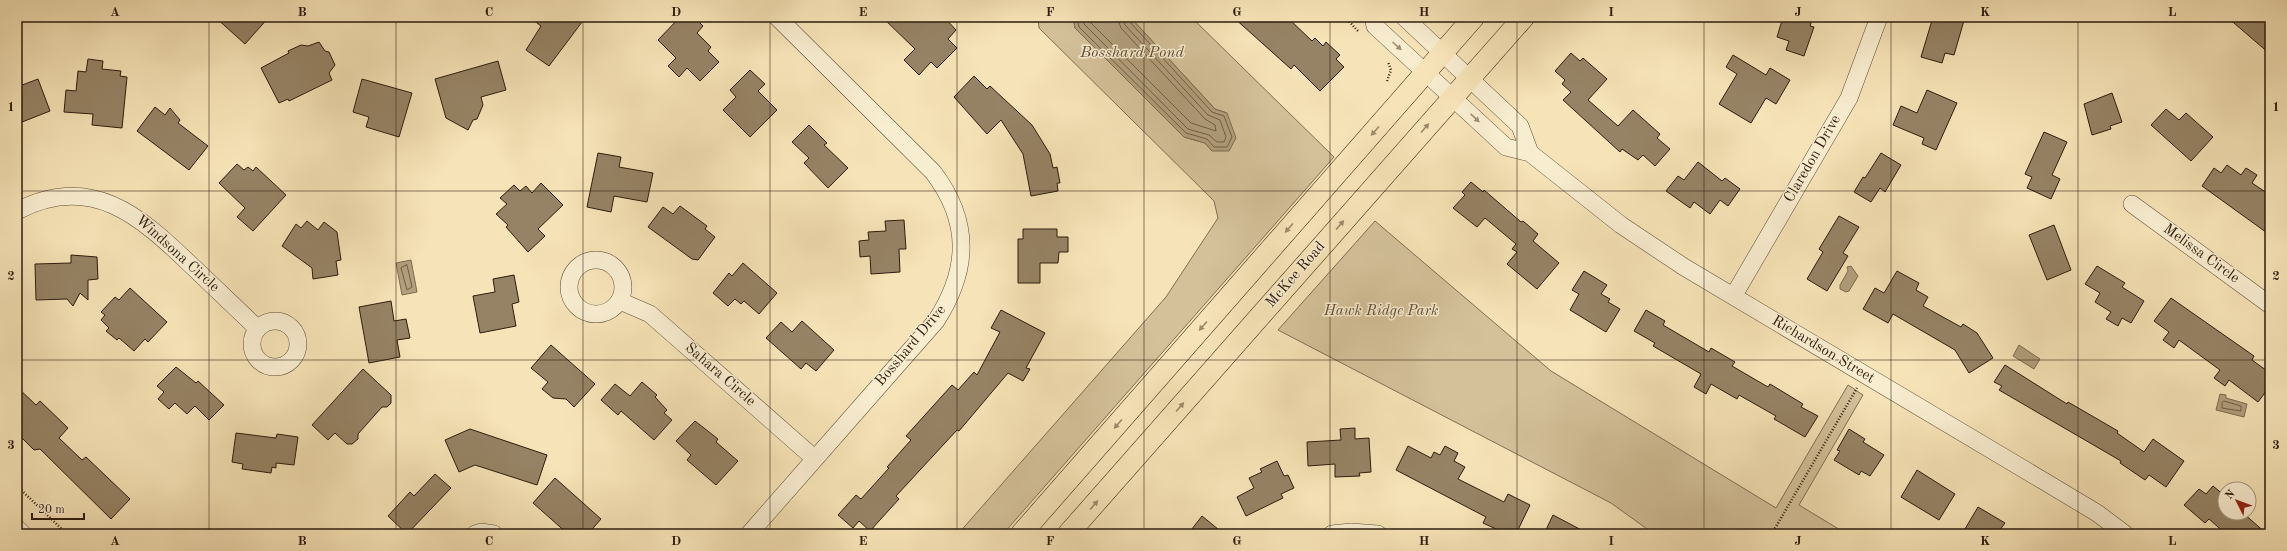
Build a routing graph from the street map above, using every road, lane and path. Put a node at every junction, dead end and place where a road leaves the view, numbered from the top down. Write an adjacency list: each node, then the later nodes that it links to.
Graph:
1 (777, 17): 21 (street, Bosshard Drive)
2 (1373, 17): 9 (street, Richardson Street, one-way to 9)
3 (1404, 17): 7 (street)
4 (1474, 17): 7 (main road)
5 (1524, 17): 10 (main road, McKee Road)
6 (1879, 17): 16 (street, Claredon Drive)
7 (1443, 52): 9 (main road); 10 (street)
8 (1391, 70): 11 (path)
9 (1426, 72): 12 (street, Richardson Street); 30 (main road, one-way to 30)
10 (1470, 78): 12 (main road, McKee Road); 13 (street)
11 (1387, 81)
12 (1452, 98): 13 (street, Richardson Street, one-way to 13); 31 (main road, McKee Road, one-way to 12)
13 (1530, 152): 16 (street, Richardson Street)
14 (2132, 204): 18 (street, Melissa Circle)
15 (17, 211): 19 (street, Windsona Circle)
16 (1734, 295): 20 (street, Richardson Street)
17 (620, 301): 21 (street, Sahara Circle)
18 (2270, 305)
19 (257, 328)
20 (1865, 376): 24 (path); 36 (street, Richardson Street)
21 (814, 458): 29 (street, Bosshard Drive)
22 (17, 486): 26 (path)
23 (17, 528): 25 (street)
24 (1774, 530): 34 (path); 35 (path)
25 (23, 534)
26 (67, 534)
27 (475, 534): 28 (street)
28 (494, 534)
29 (749, 534)
30 (1021, 534)
31 (1068, 534)
32 (1332, 534): 33 (street)
33 (1378, 534)
34 (1768, 534)
35 (1778, 534)
36 (2125, 534)

